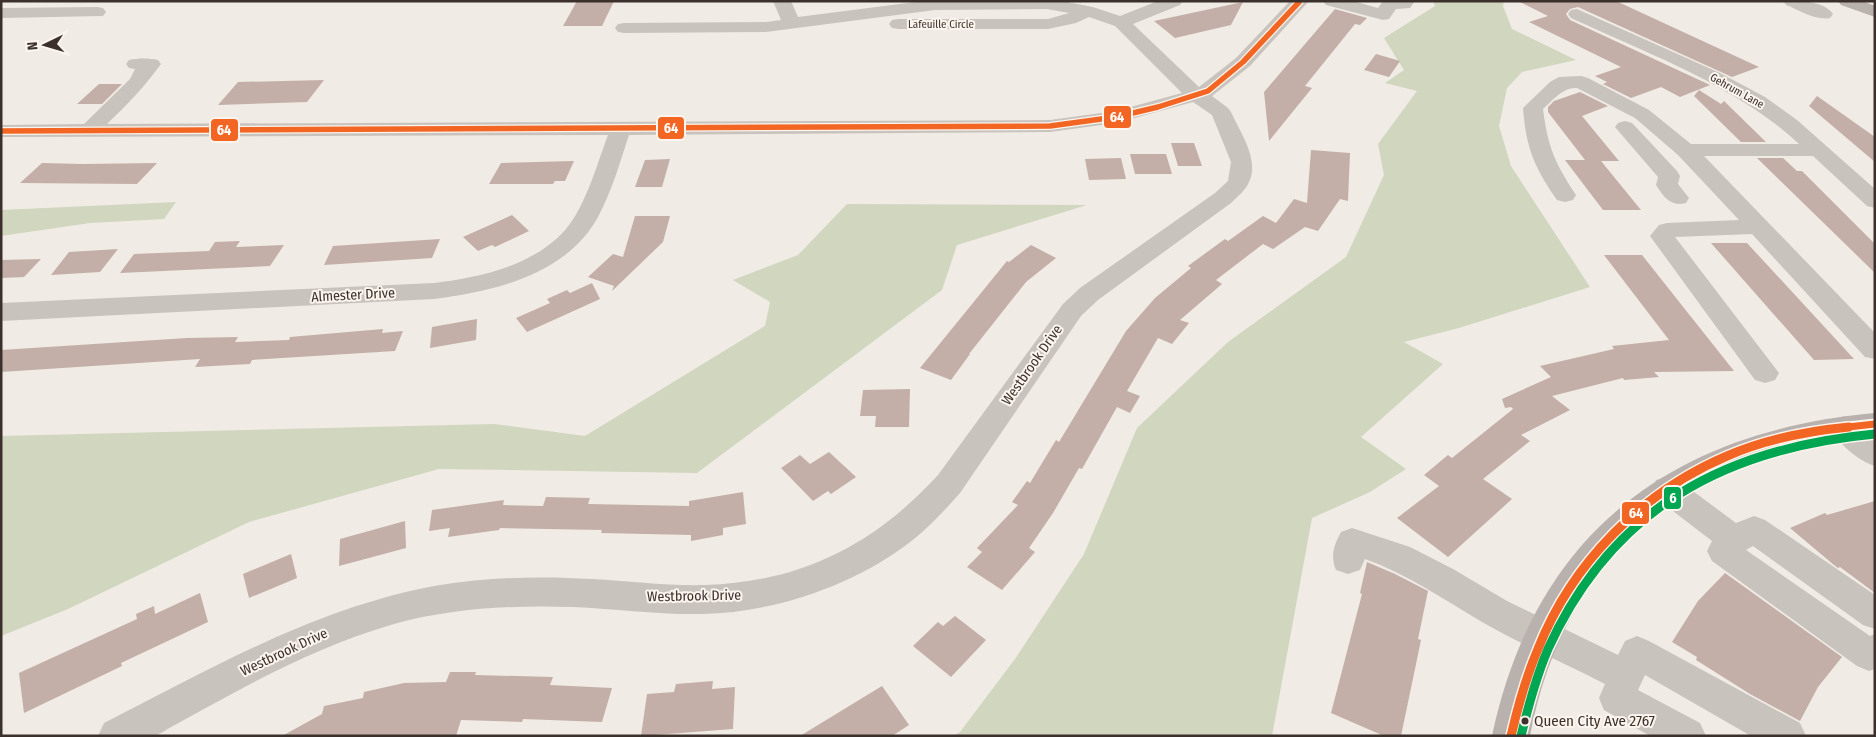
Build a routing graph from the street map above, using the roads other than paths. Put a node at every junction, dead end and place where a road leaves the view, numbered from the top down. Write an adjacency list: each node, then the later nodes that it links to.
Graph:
1 (782, 1): 14 (street)
2 (1174, 1): 13 (street)
3 (1300, 1): 17 (street)
4 (1332, 1): 5 (street)
5 (1406, 1)
6 (1792, 1): 12 (street)
7 (1847, 1): 9 (main road)
8 (97, 12): 10 (street)
9 (1875, 12)
10 (1, 13)
11 (1577, 14): 23 (street, Gehrum Lane)
12 (1824, 14)
13 (1121, 22): 14 (street, Lafeuille Circle); 17 (street, Lafeuille Circle)
14 (792, 25): 15 (street, Lafeuille Circle)
15 (624, 28)
16 (136, 64): 21 (street)
17 (1196, 95): 19 (street); 41 (street, Westbrook Drive)
18 (1625, 127): 24 (street)
19 (622, 129): 21 (street); 29 (street, Almester Drive)
20 (1, 131): 21 (street)
21 (89, 131)
22 (1686, 150): 23 (street); 24 (street); 25 (street); 28 (street)
23 (1819, 150): 27 (street, Gehrum Lane)
24 (1648, 151): 26 (street)
25 (1565, 195)
26 (1678, 198)
27 (1875, 201)
28 (1759, 227): 30 (street); 31 (street)
29 (1, 312)
30 (1875, 350)
31 (1765, 372)
32 (1859, 425): 33 (street); 34 (main road)
33 (1875, 455)
34 (1668, 489): 35 (street); 38 (main road)
35 (1735, 540): 37 (street); 39 (street)
36 (1348, 560): 38 (street)
37 (1875, 614)
38 (1544, 635): 40 (street); 42 (main road)
39 (1875, 650)
40 (1625, 676): 43 (street); 44 (street)
41 (117, 736)
42 (1511, 736)
43 (1688, 736)
44 (1787, 736)

